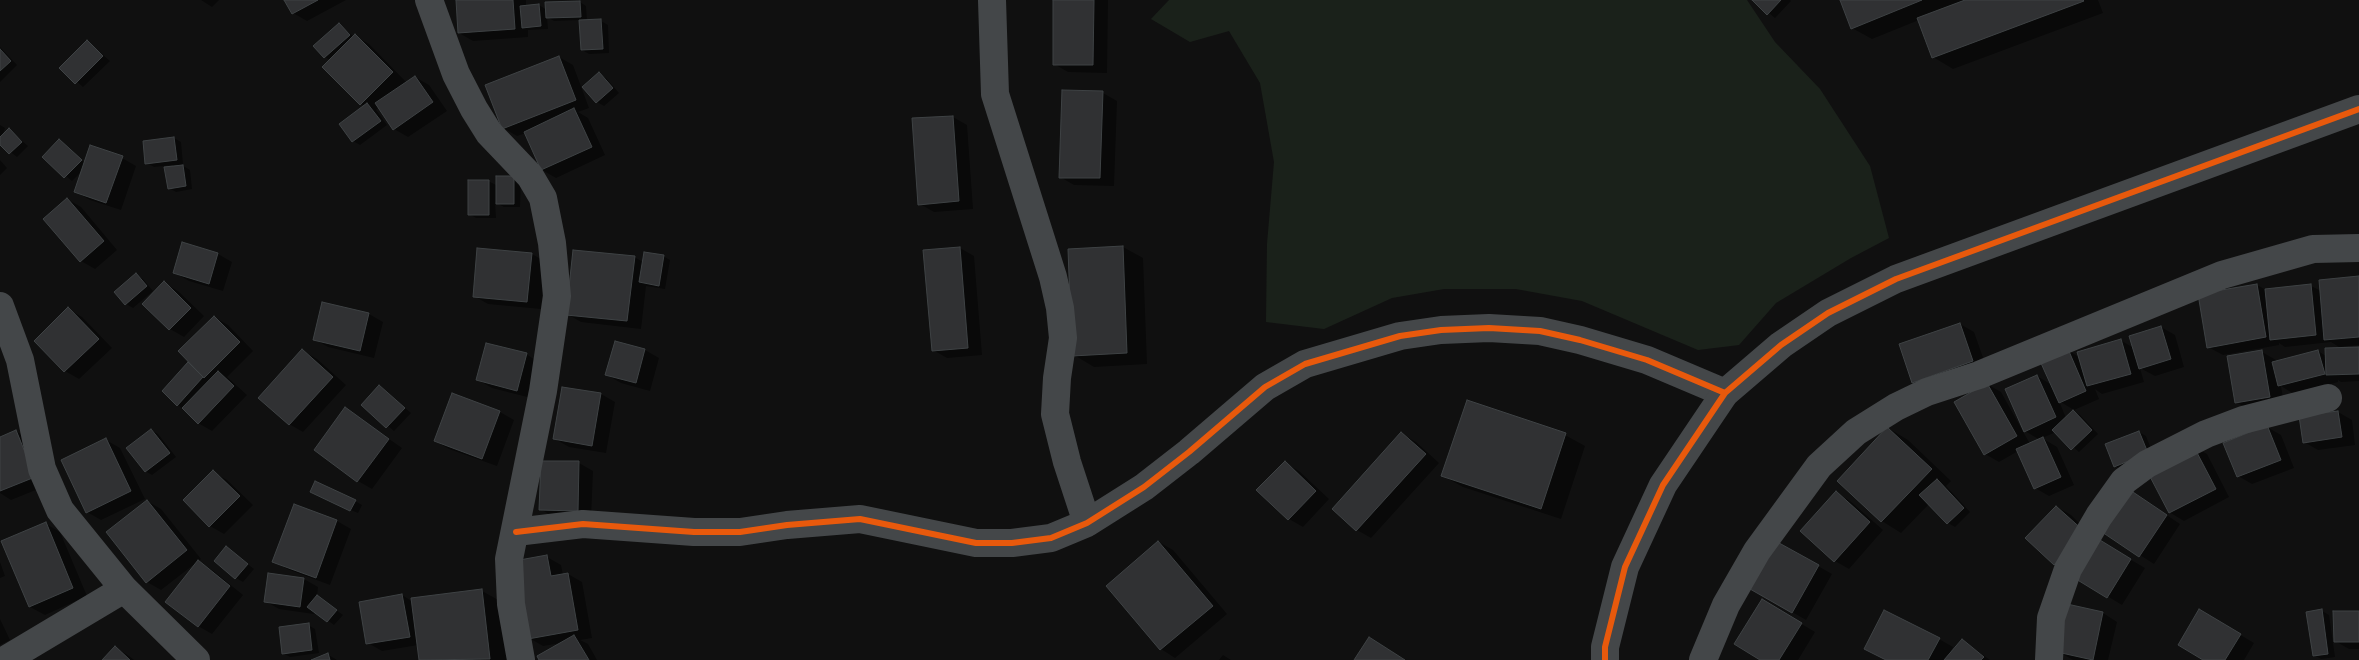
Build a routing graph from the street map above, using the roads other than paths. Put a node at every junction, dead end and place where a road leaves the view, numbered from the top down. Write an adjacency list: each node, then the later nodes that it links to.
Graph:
1 (429, 0): 9 (street)
2 (992, 0): 8 (street)
3 (2359, 109): 6 (street)
4 (2359, 248): 15 (street)
5 (0, 306): 10 (street)
6 (1725, 393): 8 (street); 14 (street)
7 (2328, 398): 16 (street)
8 (1087, 523): 9 (street)
9 (516, 532): 13 (street)
10 (124, 589): 11 (street); 12 (street)
11 (5, 660)
12 (196, 660)
13 (521, 660)
14 (1605, 660)
15 (1702, 660)
16 (2050, 660)

